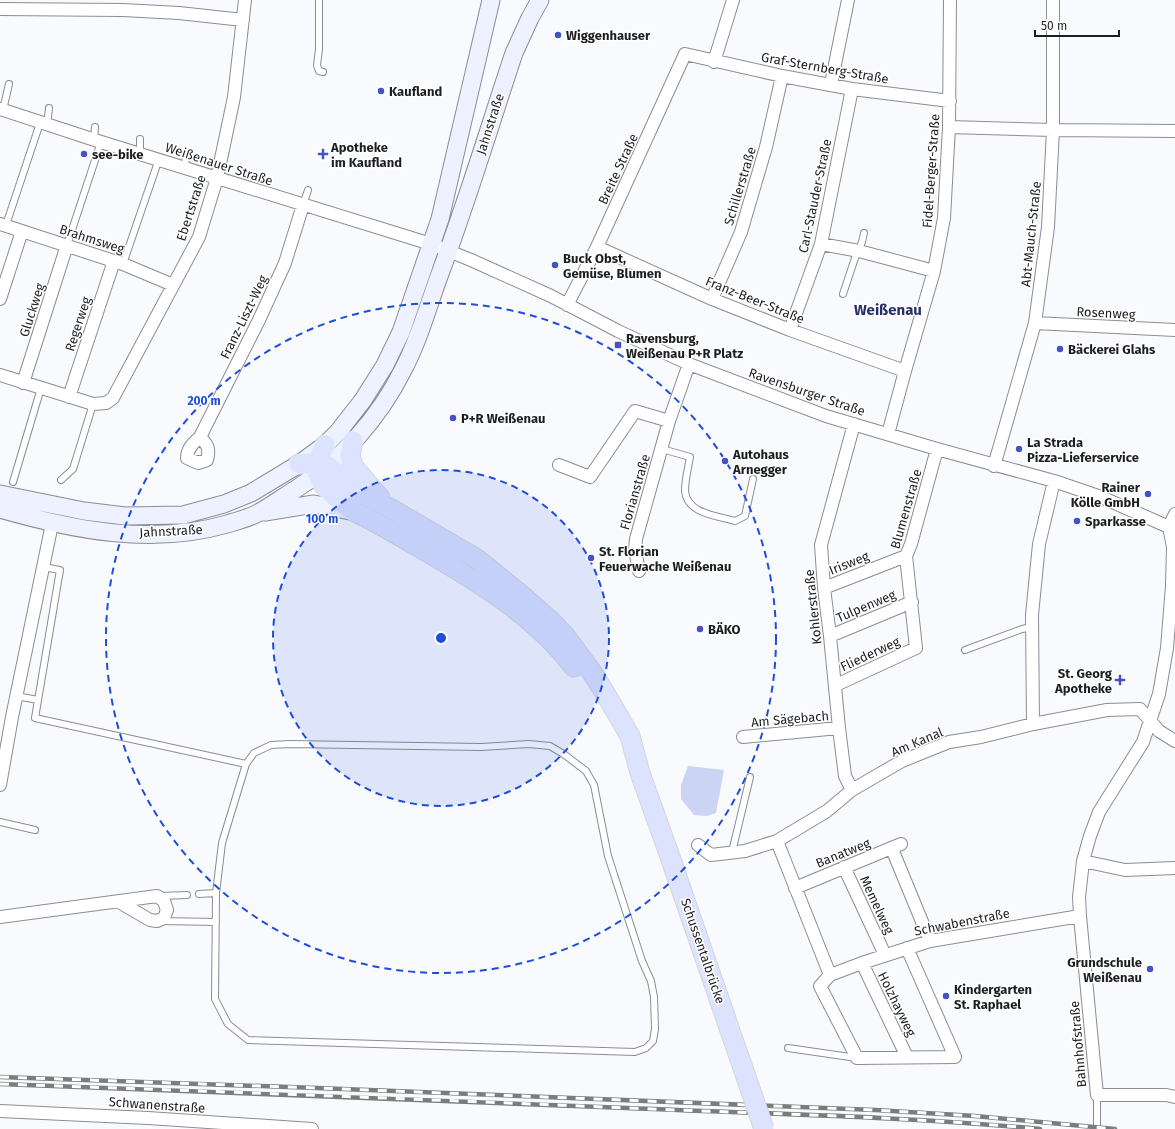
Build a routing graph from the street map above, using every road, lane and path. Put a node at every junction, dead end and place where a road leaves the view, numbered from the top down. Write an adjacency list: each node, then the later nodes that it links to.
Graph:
1 (245, 0): 10 (street, Ebertstraße)
2 (319, 0): 13 (lane)
3 (491, 0): 38 (main road, Jahnstraße)
4 (540, 0): 42 (main road, Jahnstraße)
5 (733, 0): 12 (street)
6 (848, 0): 16 (street)
7 (950, 0): 18 (street, Fidel-Berger-Straße)
8 (1053, 0): 24 (street, Abt-Mauch-Straße)
9 (0, 9): 10 (street)
10 (243, 20): 32 (street, Ebertstraße)
11 (697, 58): 12 (street, Graf-Sternberg-Straße); 41 (street, Breite Straße)
12 (714, 62): 14 (street, Graf-Sternberg-Straße)
13 (323, 72)
14 (782, 76): 16 (street, Graf-Sternberg-Straße); 49 (street, Schillerstraße)
15 (9, 84): 20 (lane)
16 (831, 84): 17 (street, Graf-Sternberg-Straße)
17 (852, 89): 18 (street, Graf-Sternberg-Straße); 39 (street, Carl-Stauder-Straße)
18 (950, 101): 23 (street, Fidel-Berger-Straße)
19 (49, 108): 21 (lane)
20 (2, 110): 21 (street, Weißenauer Straße)
21 (44, 124): 27 (street, Weißenauer Straße); 35 (lane)
22 (95, 127): 27 (lane)
23 (949, 127): 24 (street); 45 (street, Fidel-Berger-Straße)
24 (1053, 130): 25 (street); 51 (street, Abt-Mauch-Straße)
25 (1175, 131)
26 (140, 139): 28 (lane)
27 (97, 141): 28 (street, Weißenauer Straße); 40 (lane)
28 (140, 154): 30 (street, Weißenauer Straße)
29 (186, 154): 31 (lane)
30 (159, 160): 31 (street, Weißenauer Straße); 44 (lane)
31 (185, 168): 32 (street, Weißenauer Straße)
32 (217, 178): 34 (street, Weißenauer Straße); 46 (street, Ebertstraße)
33 (308, 190): 34 (lane)
34 (303, 205): 38 (street, Weißenauer Straße); 64 (street, Franz-Liszt-Weg)
35 (3, 224): 36 (street, Brahmsweg)
36 (22, 231): 40 (street, Brahmsweg); 48 (street)
37 (864, 232): 43 (lane)
38 (431, 244): 42 (street); 66 (main road, Jahnstraße)
39 (821, 244): 43 (street); 52 (street, Carl-Stauder-Straße)
40 (67, 245): 44 (street, Brahmsweg); 57 (street, Gluckweg)
41 (597, 246): 49 (street, Franz-Beer-Straße); 50 (street, Breite Straße)
42 (448, 250): 50 (street, Ravensburger Straße); 65 (main road, Jahnstraße)
43 (859, 251): 45 (street); 47 (lane)
44 (118, 262): 46 (street, Brahmsweg); 59 (street, Regerweg)
45 (934, 271): 55 (street, Fidel-Berger-Straße)
46 (173, 285): 60 (street, Ebertstraße)
47 (843, 294)
48 (0, 299)
49 (712, 299): 52 (street, Franz-Beer-Straße)
50 (568, 305): 54 (street, Ravensburger Straße)
51 (1035, 323): 53 (street, Rosenweg); 71 (street, Abt-Mauch-Straße)
52 (790, 330): 55 (street, Franz-Beer-Straße)
53 (1175, 330)
54 (689, 364): 61 (street, Florianstraße); 62 (street, Ravensburger Straße)
55 (905, 371): 63 (street, Fidel-Berger-Straße)
56 (0, 375): 57 (street)
57 (23, 383): 58 (street)
58 (41, 388): 59 (street); 76 (lane)
59 (69, 397): 60 (street)
60 (93, 404): 74 (lane)
61 (669, 421): 67 (street, Florianstraße); 70 (street)
62 (854, 424): 63 (street, Ravensburger Straße); 89 (street, Kohlerstraße)
63 (888, 434): 68 (street, Ravensburger Straße)
64 (200, 437)
65 (353, 441): 72 (main road, Jahnstraße); 79 (main road)
66 (325, 445): 69 (main road, Jahnstraße); 72 (main road)
67 (662, 449): 73 (lane); 88 (street, Florianstraße)
68 (937, 449): 71 (street, Ravensburger Straße); 86 (street, Blumenstraße)
69 (299, 464): 72 (main road, Jahnstraße); 78 (main road, Jahnstraße)
70 (559, 465)
71 (994, 466): 75 (street, Ravensburger Straße)
72 (321, 468): 79 (main road); 81 (main road); 82 (main road, Jahnstraße)
73 (753, 479)
74 (60, 480)
75 (1054, 481): 85 (street, Ravensburger Straße); 91 (street)
76 (13, 482)
77 (0, 494): 78 (main road, Jahnstraße)
78 (55, 505): 84 (main road)
79 (388, 507): 106 (main road)
80 (0, 509): 84 (main road, Jahnstraße)
81 (355, 512): 82 (main road); 106 (main road)
82 (257, 514): 84 (main road, Jahnstraße)
83 (1175, 514): 85 (street)
84 (52, 524): 87 (street)
85 (1169, 527): 95 (street, Bahnhofstraße)
86 (906, 556): 89 (street, Irisweg); 90 (street, Blumenstraße)
87 (43, 567): 97 (street); 98 (lane)
88 (639, 571)
89 (824, 588): 92 (street, Kohlerstraße)
90 (912, 602): 92 (street, Tulpenweg); 93 (street, Blumenstraße)
91 (1032, 628): 94 (lane); 101 (street)
92 (830, 636): 96 (street, Kohlerstraße)
93 (916, 648): 96 (street, Fliederweg)
94 (965, 650)
95 (1169, 674): 100 (street, Bahnhofstraße)
96 (836, 685): 102 (street, Kohlerstraße)
97 (16, 696): 98 (lane); 99 (street)
98 (38, 700): 105 (lane)
99 (6, 717): 108 (street)
100 (1150, 721): 101 (street, Am Kanal); 104 (street); 115 (street, Bahnhofstraße)
101 (1033, 724): 109 (street, Am Kanal)
102 (839, 728): 103 (street, Am Sägebach); 109 (street, Kohlerstraße)
103 (743, 737)
104 (1173, 739)
105 (246, 764): 119 (lane); 127 (lane)
106 (639, 769): 141 (main road, Schussentalbrücke, bridge)
107 (750, 777): 114 (lane)
108 (0, 785)
109 (852, 790): 112 (street, Am Kanal)
110 (0, 822): 111 (lane)
111 (35, 830)
112 (776, 841): 114 (street, Am Kanal); 118 (street)
113 (698, 846): 114 (street, Am Kanal)
114 (732, 852)
115 (1083, 861): 117 (street); 125 (street, Bahnhofstraße)
116 (844, 867): 118 (street, Banatweg); 128 (street, Banatweg); 130 (street, Memelweg)
117 (1175, 868)
118 (795, 888): 132 (street)
119 (216, 893): 120 (lane); 127 (lane)
120 (199, 894)
121 (187, 895): 122 (lane)
122 (157, 896): 123 (street); 126 (street)
123 (119, 902): 124 (street); 126 (street)
124 (0, 916)
125 (1080, 916): 128 (street, Schwabenstraße); 136 (street, Bahnhofstraße)
126 (157, 921): 127 (lane)
127 (216, 922)
128 (930, 941): 129 (street, Schwabenstraße)
129 (907, 948): 130 (street, Schwabenstraße); 134 (street)
130 (885, 955): 131 (street, Schwabenstraße)
131 (862, 963): 132 (street, Schwabenstraße); 134 (street, Holzhayweg)
132 (830, 975): 135 (street)
133 (788, 1048): 135 (lane)
134 (907, 1057): 135 (street)
135 (857, 1058)
136 (1097, 1095): 137 (street); 142 (lane, Bahnhofstraße)
137 (1175, 1097)
138 (0, 1111): 139 (street, Schwanenstraße)
139 (206, 1126): 140 (street, Schwanenstraße)
140 (312, 1129)
141 (764, 1129)
142 (1097, 1129)

